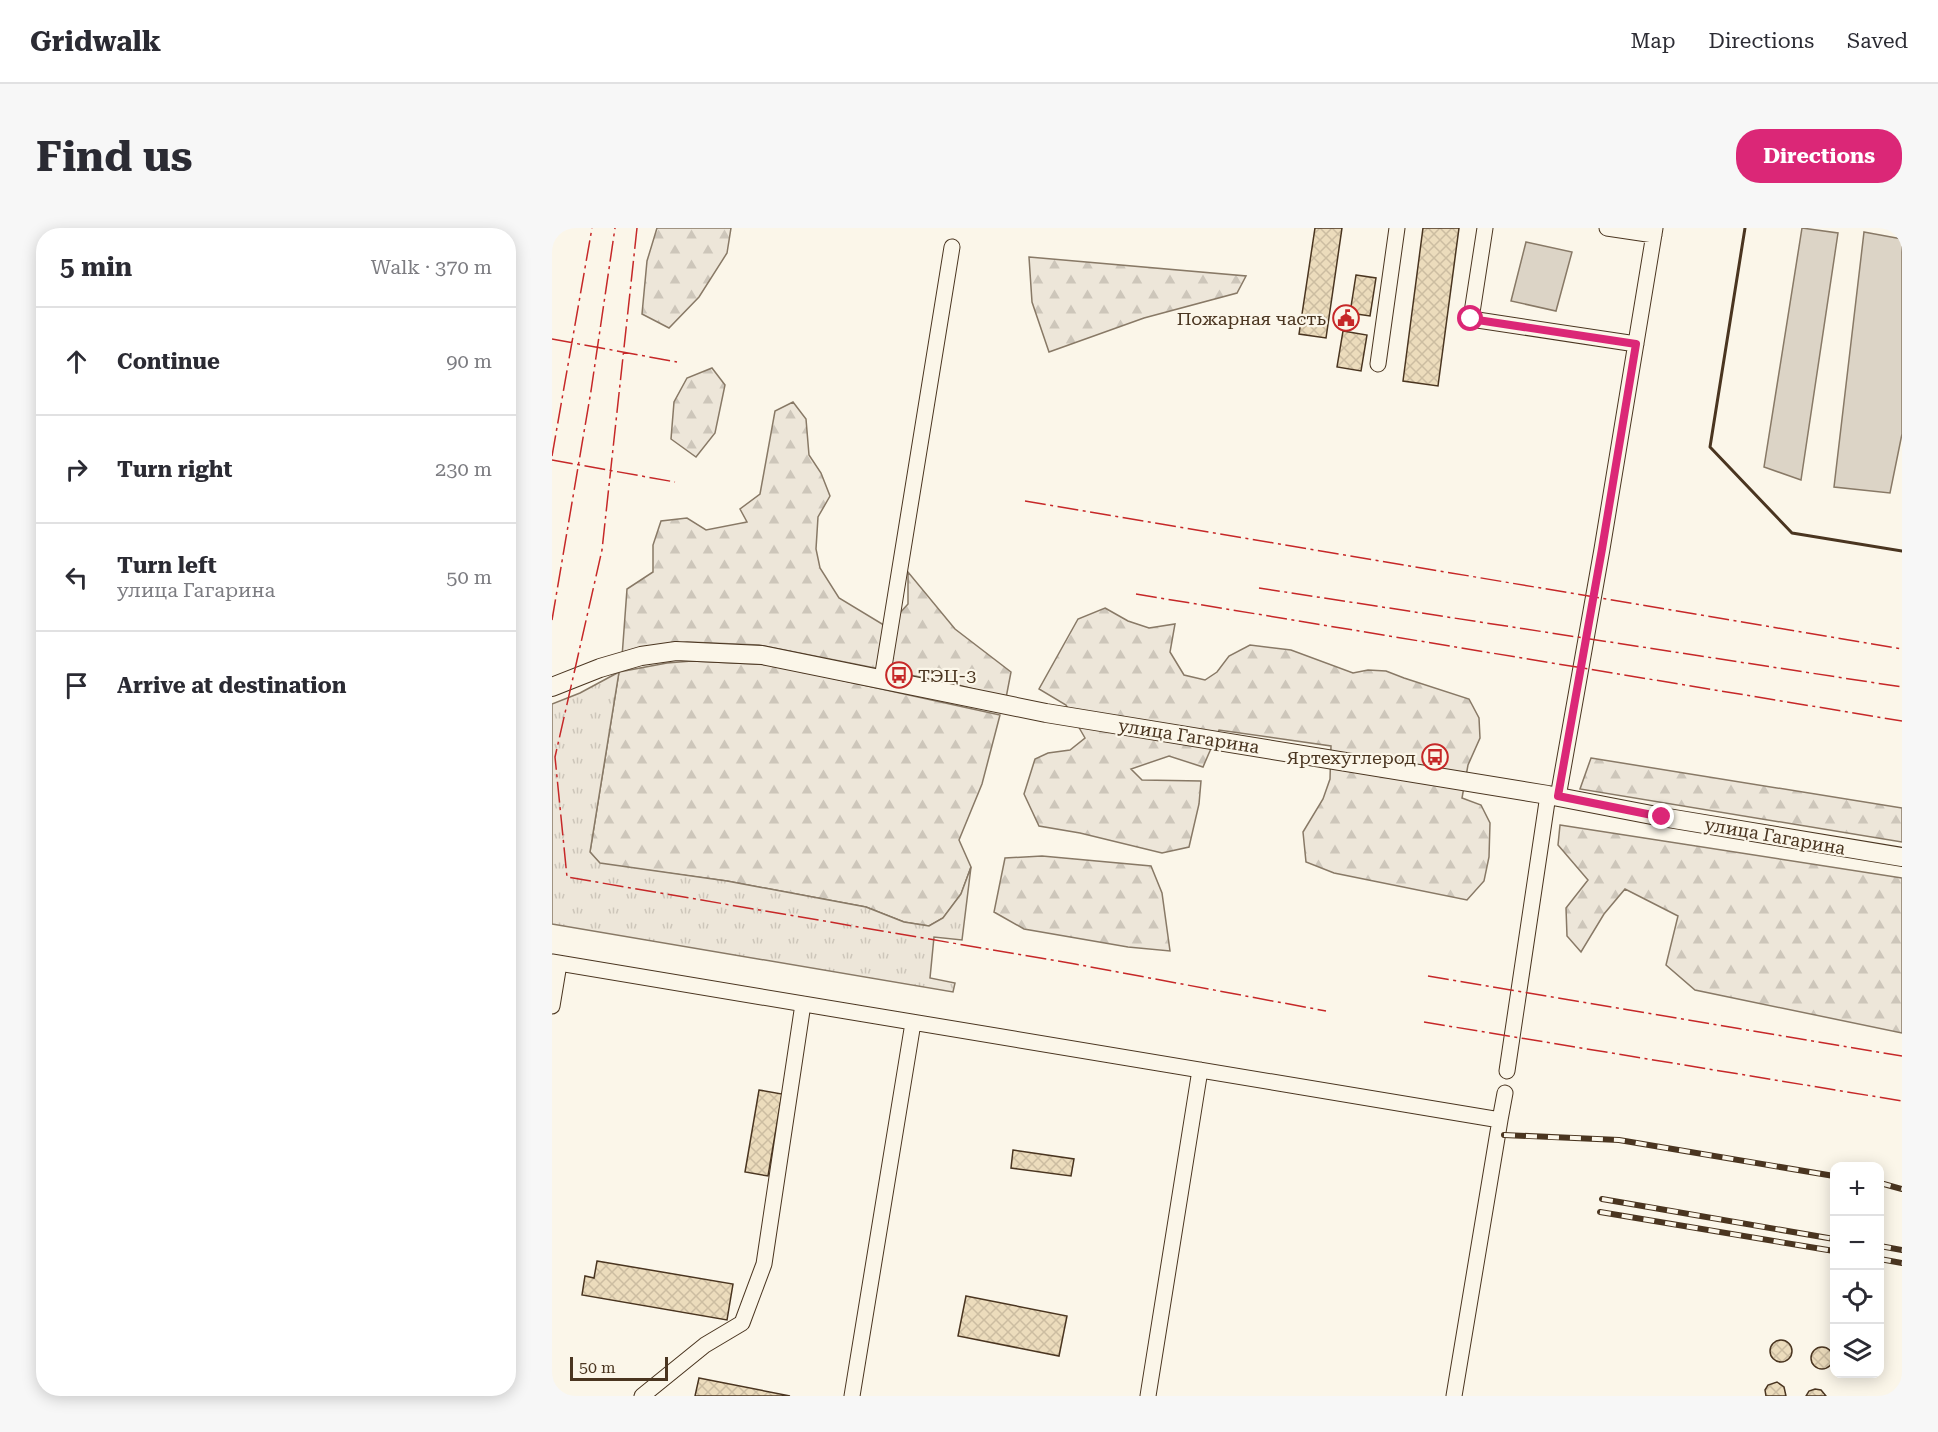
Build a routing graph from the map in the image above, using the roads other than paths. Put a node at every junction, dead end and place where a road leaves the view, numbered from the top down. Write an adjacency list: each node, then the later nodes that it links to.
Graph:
1 (1396, 228): 7 (street)
2 (1485, 228): 6 (street)
3 (1607, 228): 4 (street)
4 (1654, 232): 6 (street)
5 (951, 247): 8 (street)
6 (1636, 344): 10 (street)
7 (1378, 364)
8 (882, 679): 9 (main road, улица Гагарина); 10 (main road, улица Гагарина)
9 (552, 687)
10 (1553, 796): 11 (main road, улица Гагарина); 17 (street)
11 (1902, 857)
12 (556, 963): 13 (street); 14 (street)
13 (803, 1004): 15 (street); 20 (street)
14 (552, 1006)
15 (913, 1023): 16 (street); 21 (street)
16 (1200, 1070): 19 (street); 22 (street)
17 (1507, 1071)
18 (1505, 1093): 19 (street)
19 (1500, 1120): 23 (street)
20 (642, 1396)
21 (852, 1396)
22 (1148, 1396)
23 (1454, 1396)

